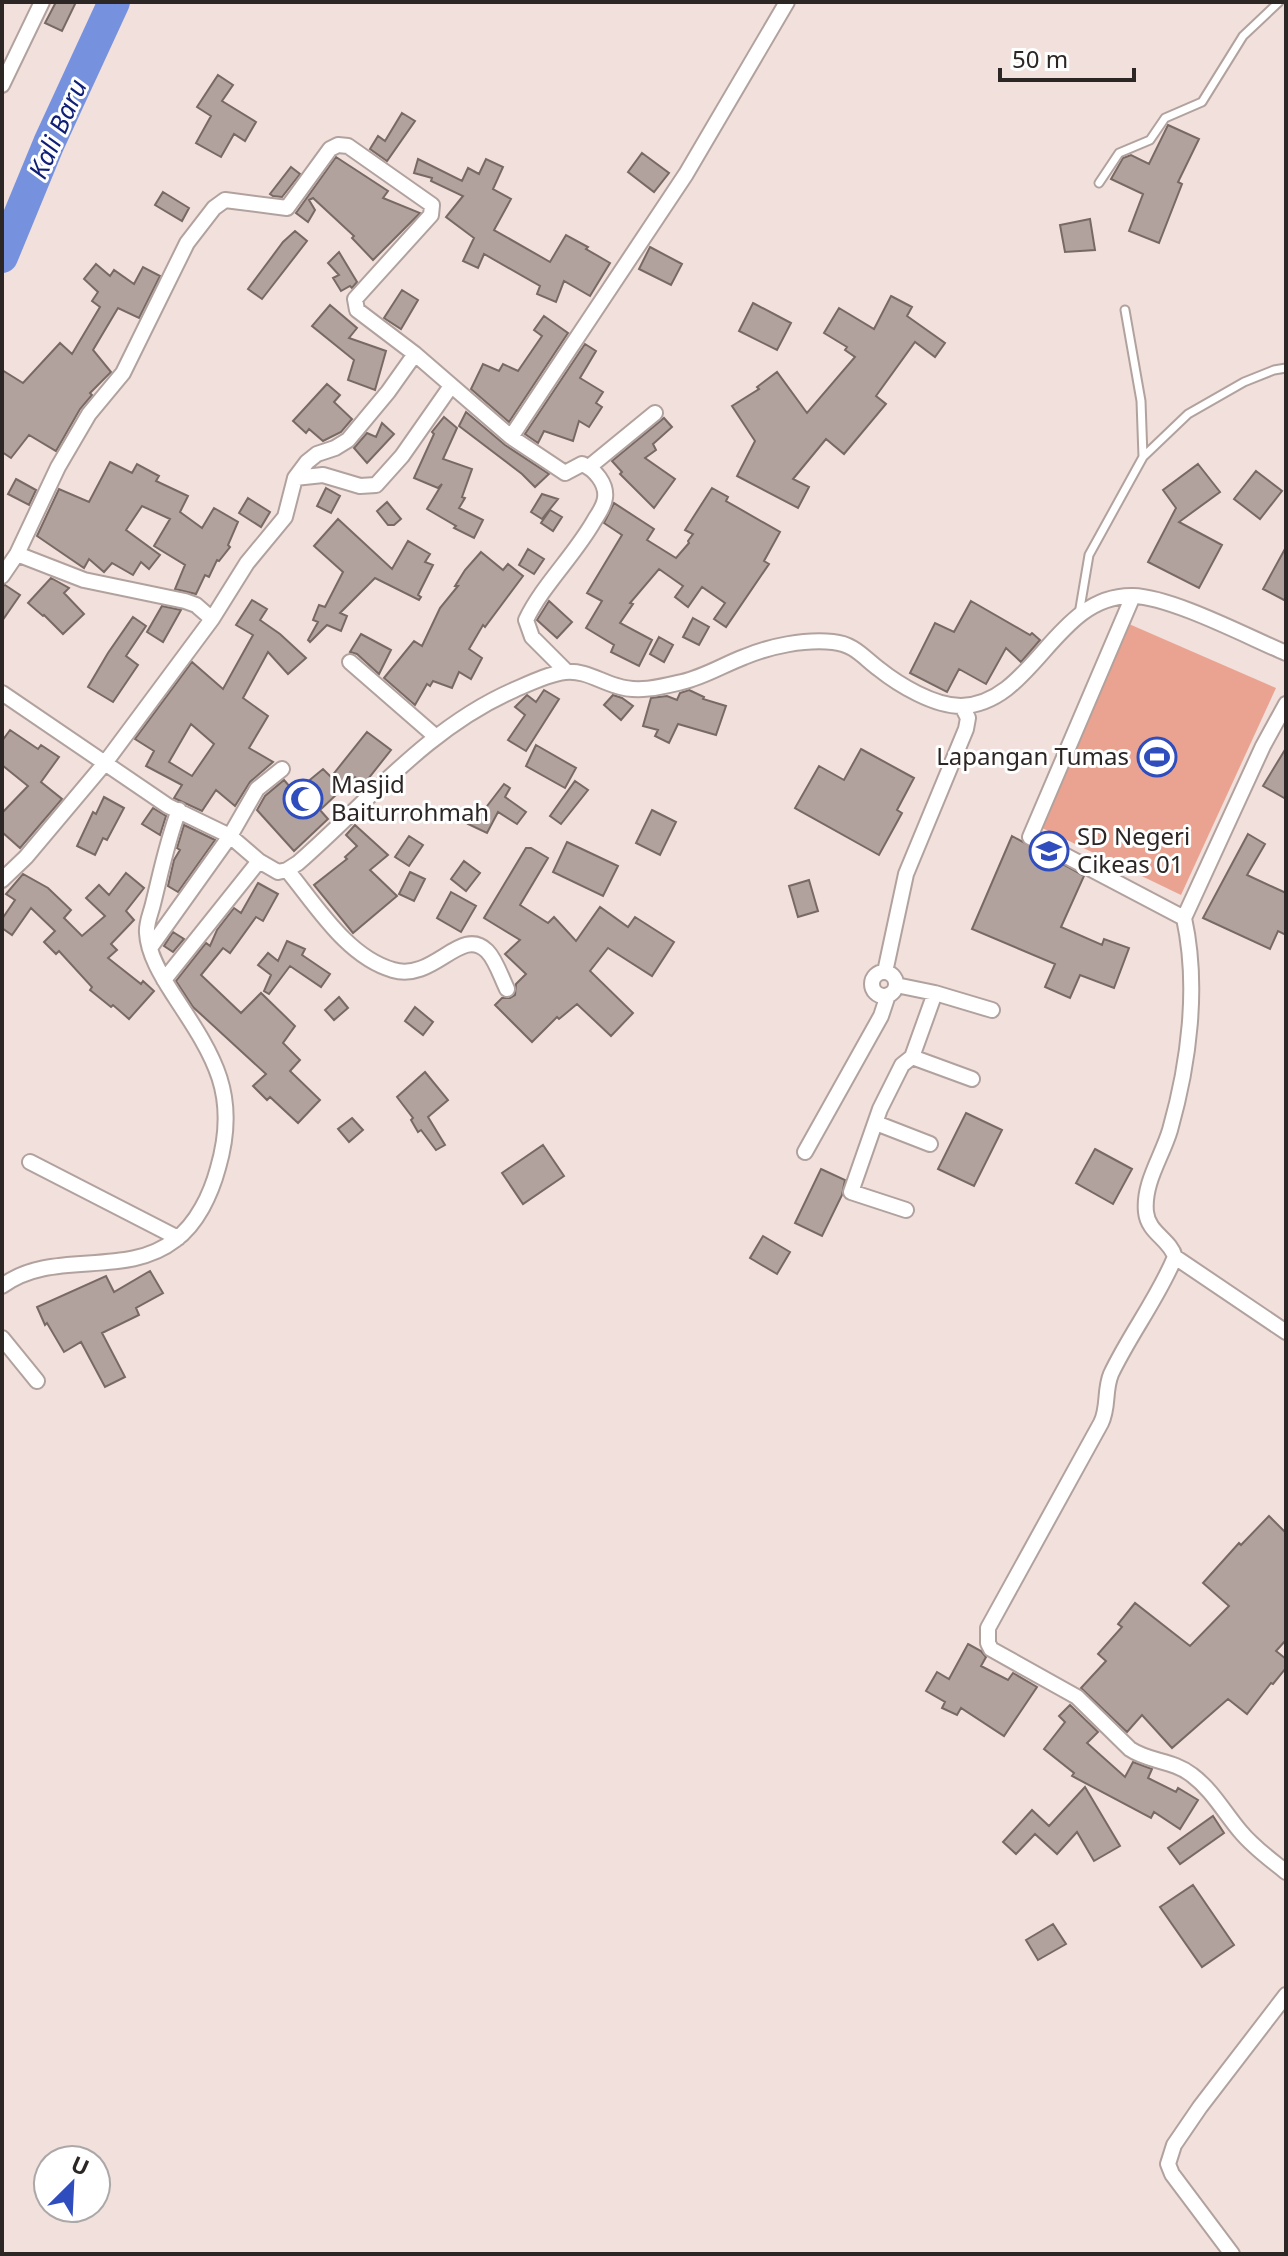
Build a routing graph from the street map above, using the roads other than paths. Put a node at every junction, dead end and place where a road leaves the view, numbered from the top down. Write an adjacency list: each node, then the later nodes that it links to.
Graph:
1 (42, 2): 4 (street)
2 (787, 2): 11 (street)
3 (1279, 2): 5 (lane)
4 (2, 85)
5 (1099, 183)
6 (1125, 310): 12 (lane)
7 (415, 354): 9 (street); 14 (street); 15 (street)
8 (1286, 368): 12 (lane)
9 (451, 386): 11 (street); 14 (street)
10 (655, 413): 13 (street)
11 (511, 437): 13 (street)
12 (1143, 457): 18 (lane)
13 (589, 467): 22 (street)
14 (295, 478): 19 (street)
15 (17, 554): 16 (street); 19 (street)
16 (2, 576)
17 (1133, 596): 18 (street); 20 (street); 34 (street)
18 (1079, 614): 25 (street)
19 (212, 619): 27 (street)
20 (1286, 653)
21 (350, 662): 26 (street)
22 (567, 672): 25 (street); 26 (street)
23 (2, 693): 27 (street)
24 (1286, 704): 34 (street)
25 (962, 706): 36 (street)
26 (435, 736): 32 (street)
27 (105, 763): 29 (street); 33 (street)
28 (282, 769): 30 (street)
29 (179, 810): 30 (street); 35 (street)
30 (230, 836): 31 (street); 35 (street)
31 (259, 861): 32 (street); 37 (street)
32 (287, 870): 38 (street)
33 (2, 880)
34 (1184, 918): 50 (street)
35 (150, 948): 37 (street)
36 (885, 972): 39 (street); 39 (street)
37 (164, 980): 49 (street)
38 (507, 989)
39 (892, 990): 40 (street); 46 (street)
40 (935, 993): 41 (street); 42 (street)
41 (992, 1010)
42 (912, 1057): 43 (street); 44 (street)
43 (972, 1079)
44 (876, 1123): 45 (street); 48 (street)
45 (930, 1144)
46 (805, 1152)
47 (30, 1162): 49 (street)
48 (906, 1210)
49 (178, 1238): 51 (street)
50 (1175, 1257): 52 (street); 55 (street)
51 (2, 1286)
52 (1286, 1332)
53 (2, 1338): 54 (street)
54 (37, 1381)
55 (1286, 1872)
56 (1286, 1995): 57 (street)
57 (1232, 2254)

